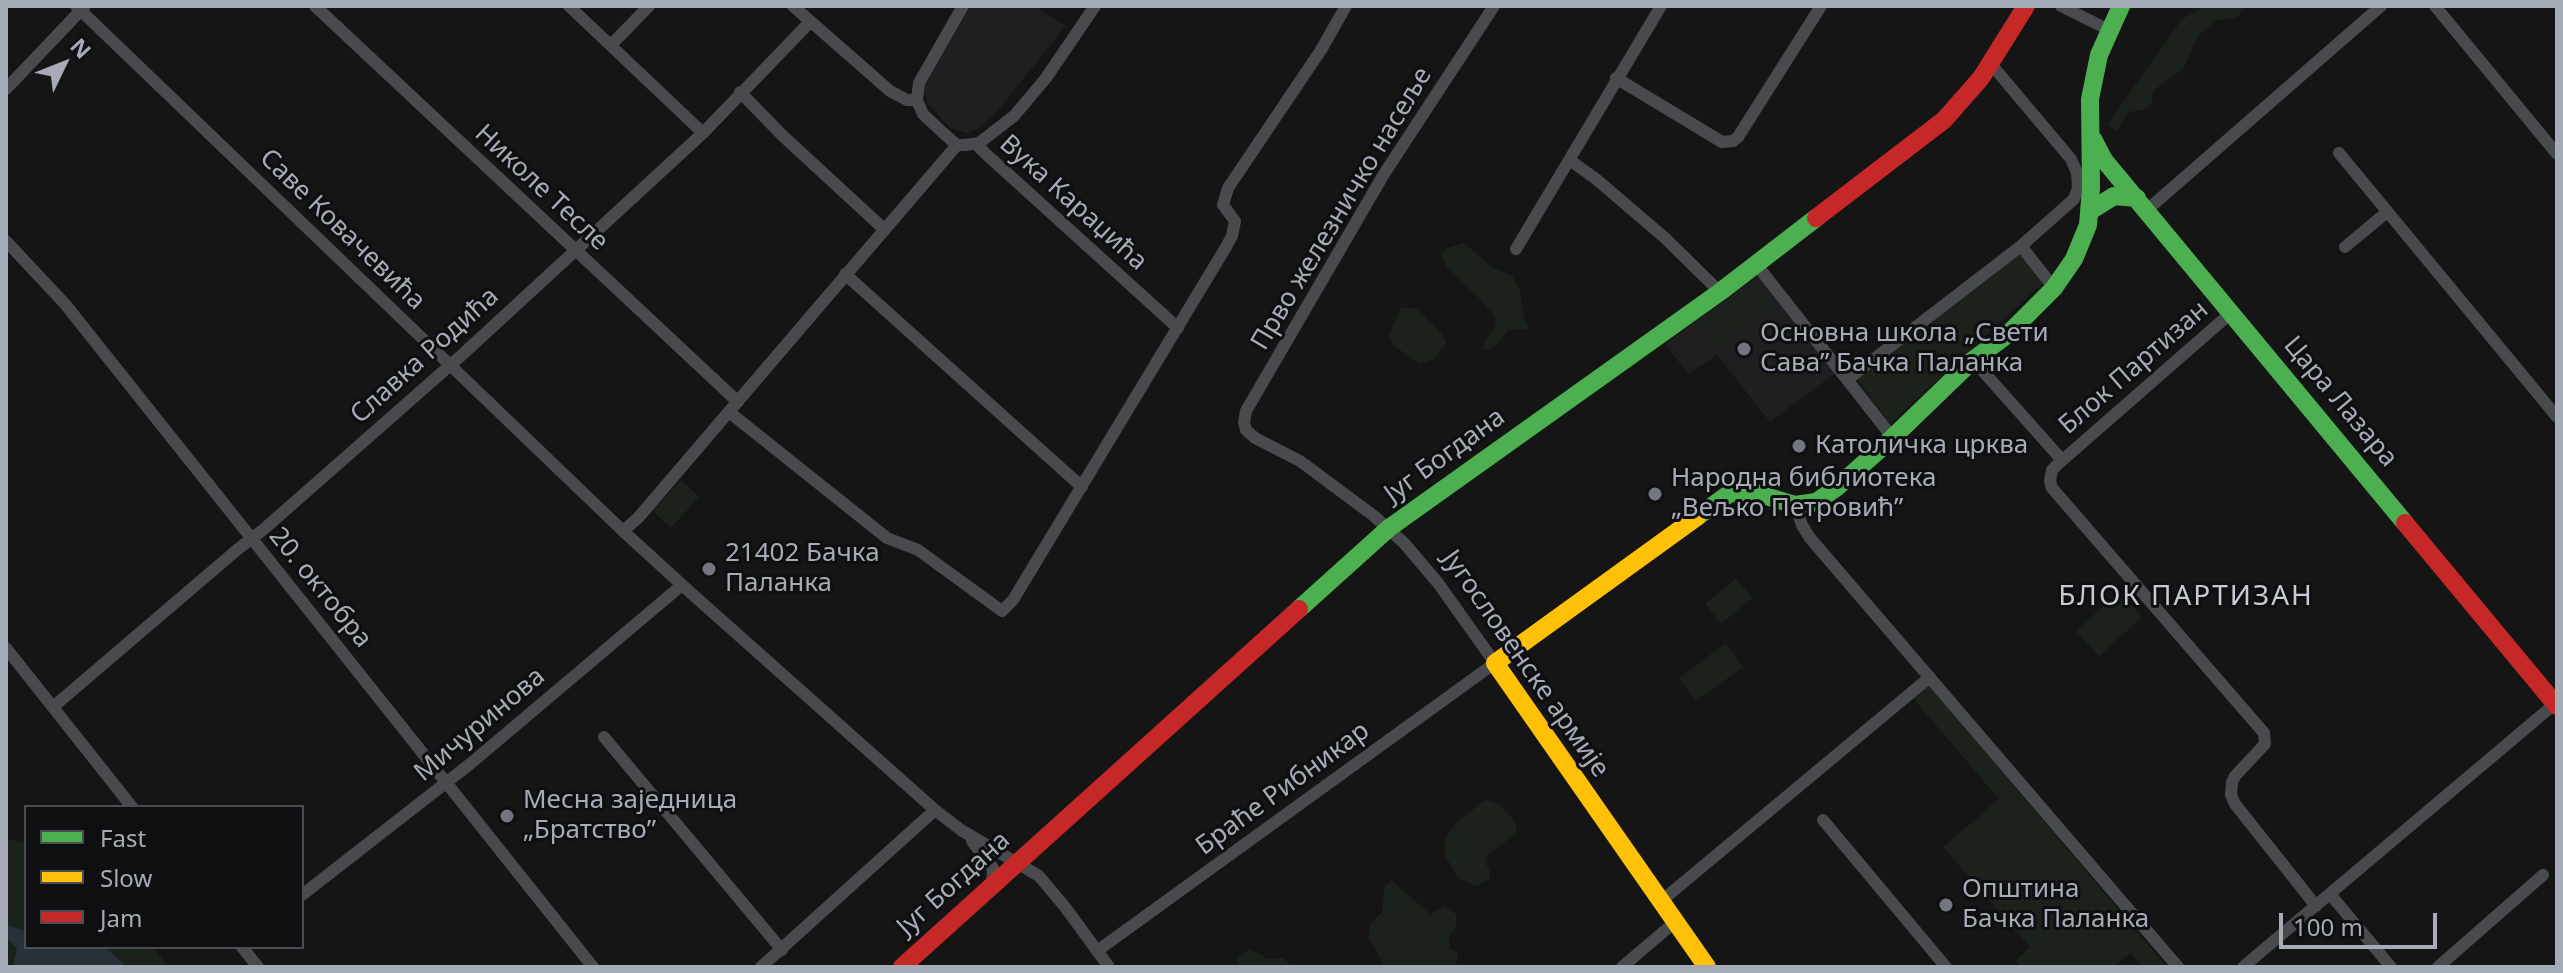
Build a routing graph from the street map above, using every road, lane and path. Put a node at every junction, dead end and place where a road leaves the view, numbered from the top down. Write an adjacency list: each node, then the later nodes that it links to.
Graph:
1 (315, 6): 39 (street, Николе Тесле)
2 (569, 6): 19 (street)
3 (649, 6): 19 (street)
4 (793, 6): 17 (street, Вука Караџића)
5 (963, 6): 24 (street)
6 (1095, 6): 27 (street)
7 (1346, 6): 46 (street)
8 (1494, 6): 52 (street, Прво железничко насеље)
9 (1661, 6): 21 (street)
10 (1821, 6): 21 (street)
11 (2026, 6): 20 (street, Југ Богдана)
12 (2061, 6): 18 (street)
13 (2121, 6): 18 (street)
14 (2381, 6): 32 (street)
15 (2435, 6): 30 (street)
16 (81, 8): 22 (street); 48 (street, Саве Ковачевића)
17 (810, 22): 23 (street, Славка Родића); 24 (street, Вука Караџића)
18 (2111, 31): 25 (street)
19 (611, 45): 26 (street)
20 (1991, 64): 37 (street); 41 (street, Југ Богдана)
21 (1616, 78): 31 (street)
22 (6, 89)
23 (740, 92): 26 (street, Славка Родића); 35 (street)
24 (917, 100): 28 (street, Вука Караџића)
25 (2090, 129): 32 (street, Цара Лазара); 33 (street)
26 (703, 133): 39 (street, Славка Родића)
27 (979, 143): 28 (street, Вука Караџића); 46 (street, Вука Караџића)
28 (957, 145): 35 (street)
29 (2339, 153): 34 (street)
30 (2557, 154)
31 (1571, 161): 40 (street); 44 (street)
32 (2142, 204): 33 (street); 45 (street, Цара Лазара)
33 (2090, 211): 43 (street)
34 (2387, 212): 38 (street); 51 (street)
35 (885, 230): 42 (street)
36 (6, 241): 59 (street, 20. октобра)
37 (2021, 246): 43 (street); 49 (street)
38 (2345, 247)
39 (574, 249): 48 (street, Славка Родића); 50 (street, Николе Тесле)
40 (1516, 249)
41 (1756, 264): 44 (street, Југ Богдана); 49 (street)
42 (845, 274): 50 (street); 55 (street)
43 (2054, 288): 47 (street)
44 (1720, 292): 57 (street, Југ Богдана)
45 (2232, 312): 54 (street, Блок Партизан); 64 (street, Цара Лазара)
46 (1178, 328): 55 (street)
47 (1973, 360): 53 (street); 54 (street)
48 (450, 364): 58 (street, Саве Ковачевића); 59 (street, Славка Родића)
49 (1848, 379): 53 (street)
50 (734, 407): 55 (street, Николе Тесле); 58 (street)
51 (2557, 417)
52 (1255, 438): 57 (street, Југословенске армије)
53 (1893, 438): 56 (street)
54 (2062, 460): 78 (street, Блок Партизан)
55 (1082, 487)
56 (1795, 505): 62 (street); 63 (street)
57 (1389, 528): 62 (street, Југословенске армије); 72 (street, Југ Богдана)
58 (623, 531): 60 (street, Саве Ковачевића)
59 (252, 538): 65 (street, Славка Родића); 67 (street, 20. октобра)
60 (682, 585): 67 (street, Мичуринова); 69 (street, Саве Ковачевића)
61 (6, 648): 65 (street)
62 (1495, 663): 77 (street, Југословенске армије); 82 (street, Браће Рибникар)
63 (1930, 677): 77 (street); 91 (street)
64 (2556, 704): 76 (street)
65 (53, 707): 68 (street)
66 (604, 737): 81 (street)
67 (446, 783): 75 (street, Мичуринова); 84 (street, 20. октобра)
68 (130, 805)
69 (935, 810): 71 (street, Саве Ковачевића); 81 (street)
70 (1823, 820): 90 (street)
71 (961, 830): 72 (street); 74 (street)
72 (1017, 862): 74 (street, Југ Богдана); 82 (street)
73 (2543, 875): 94 (street)
74 (992, 884): 86 (street, Југ Богдана)
75 (304, 893)
76 (2330, 894): 78 (street); 93 (street)
77 (1660, 902): 79 (street, Југословенске армије)
78 (2316, 906): 92 (street)
79 (1675, 922): 88 (street); 89 (street, Југословенске армије)
80 (244, 949): 83 (street)
81 (782, 950): 85 (street)
82 (1097, 951): 87 (street)
83 (258, 967)
84 (593, 967)
85 (761, 967)
86 (902, 967)
87 (1109, 967)
88 (1622, 967)
89 (1707, 967)
90 (1946, 967)
91 (2178, 967)
92 (2243, 967)
93 (2391, 967)
94 (2438, 967)

